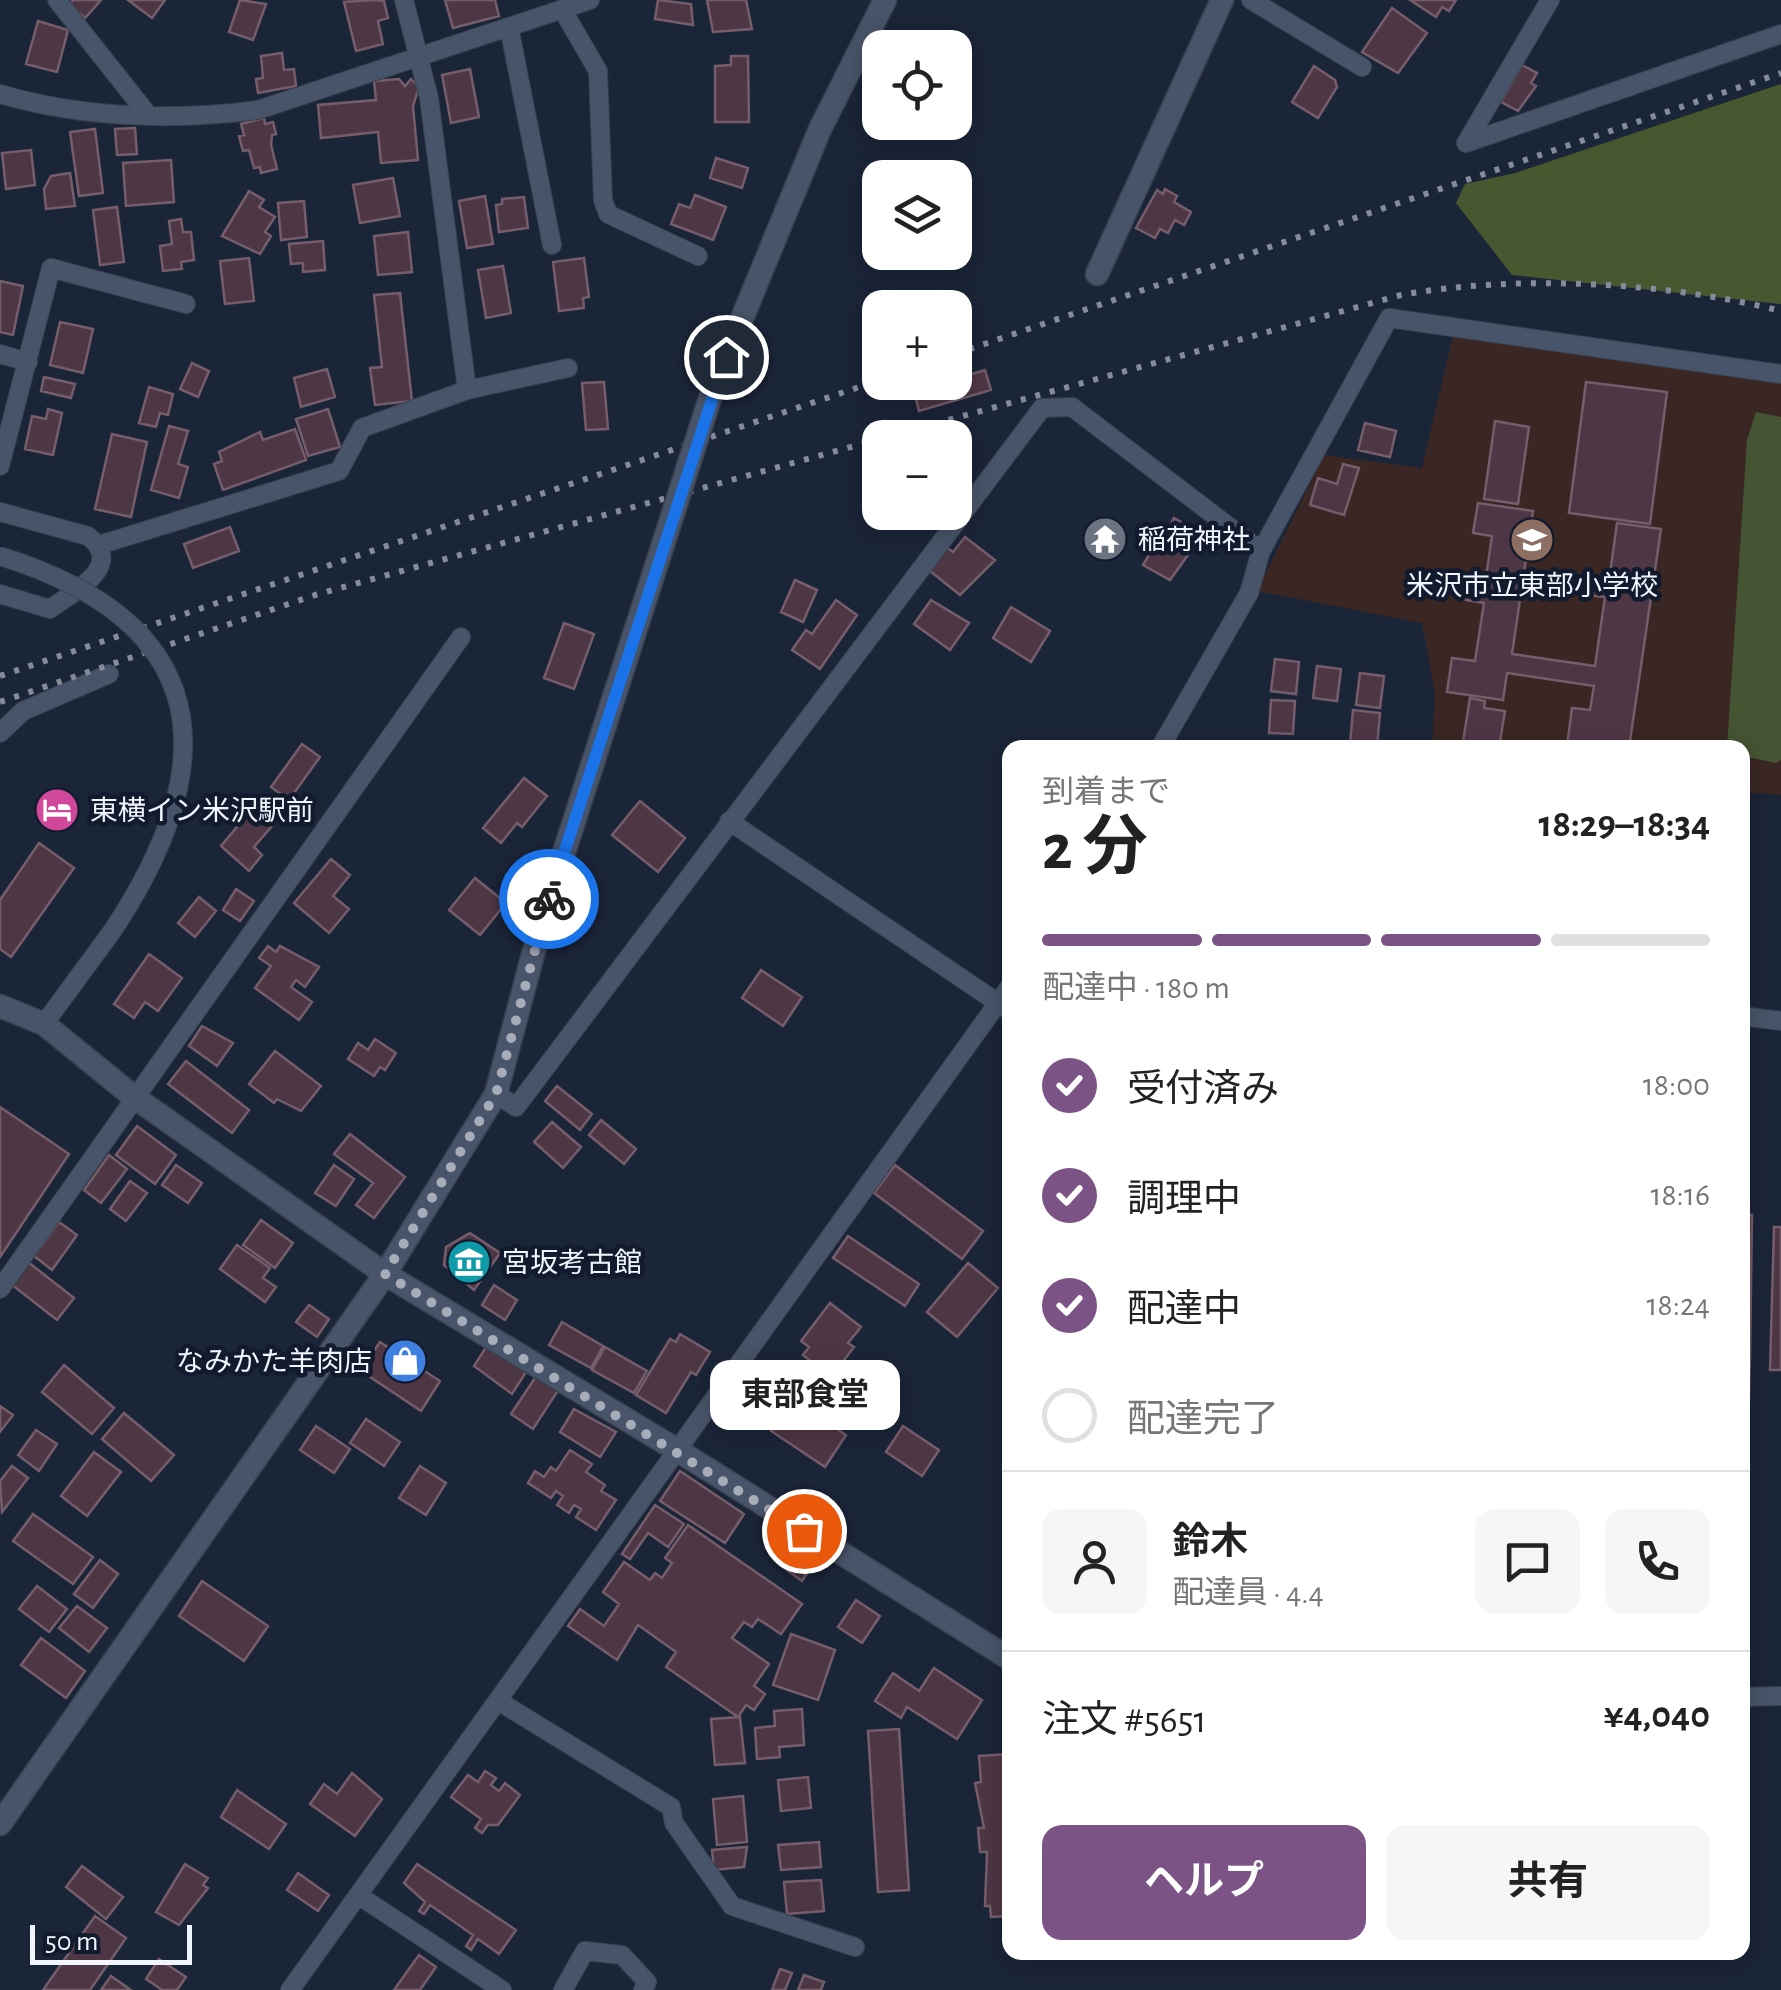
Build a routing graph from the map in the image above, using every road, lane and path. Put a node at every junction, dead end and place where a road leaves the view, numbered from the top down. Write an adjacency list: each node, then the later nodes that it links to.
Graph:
1 (58, 0): 14 (street)
2 (404, 0): 11 (street)
3 (590, 0): 8 (street)
4 (885, 0): 41 (street, bridge)
5 (1251, 0): 12 (street)
6 (1550, 0): 10 (street)
7 (1223, 2): 17 (street)
8 (562, 9): 9 (street); 16 (street)
9 (509, 27): 11 (street); 15 (street)
10 (1781, 34)
11 (418, 56): 14 (street); 23 (street)
12 (1362, 67)
13 (0, 94): 14 (street)
14 (149, 116)
15 (552, 244)
16 (698, 256)
17 (1098, 274)
18 (186, 304): 20 (street)
19 (0, 354): 20 (street)
20 (28, 362): 24 (street)
21 (568, 368): 23 (street)
22 (1781, 374): 27 (street)
23 (467, 390): 26 (street)
24 (0, 466)
25 (0, 512): 26 (street)
26 (99, 545): 29 (street)
27 (1261, 551): 33 (street); 34 (street)
28 (0, 556): 40 (street, bridge)
29 (0, 594)
30 (461, 638): 42 (street)
31 (109, 674): 32 (street)
32 (0, 733)
33 (1165, 740)
34 (729, 821): 36 (street); 41 (street)
35 (0, 1006): 40 (street)
36 (1002, 1007)
37 (1002, 1009): 45 (street)
38 (1750, 1017): 39 (street)
39 (1781, 1021)
40 (44, 1024): 42 (street)
41 (496, 1094): 43 (street)
42 (134, 1097): 43 (street); 44 (street)
43 (385, 1274): 45 (street); 50 (street)
44 (0, 1289)
45 (677, 1450): 46 (street); 49 (street)
46 (1002, 1655)
47 (1781, 1696): 48 (street)
48 (1750, 1697)
49 (500, 1702): 51 (street); 52 (street)
50 (0, 1824)
51 (358, 1895): 53 (street); 54 (street)
52 (855, 1947)
53 (290, 1990)
54 (502, 1990)
55 (563, 1990): 56 (street)
56 (644, 1990)

